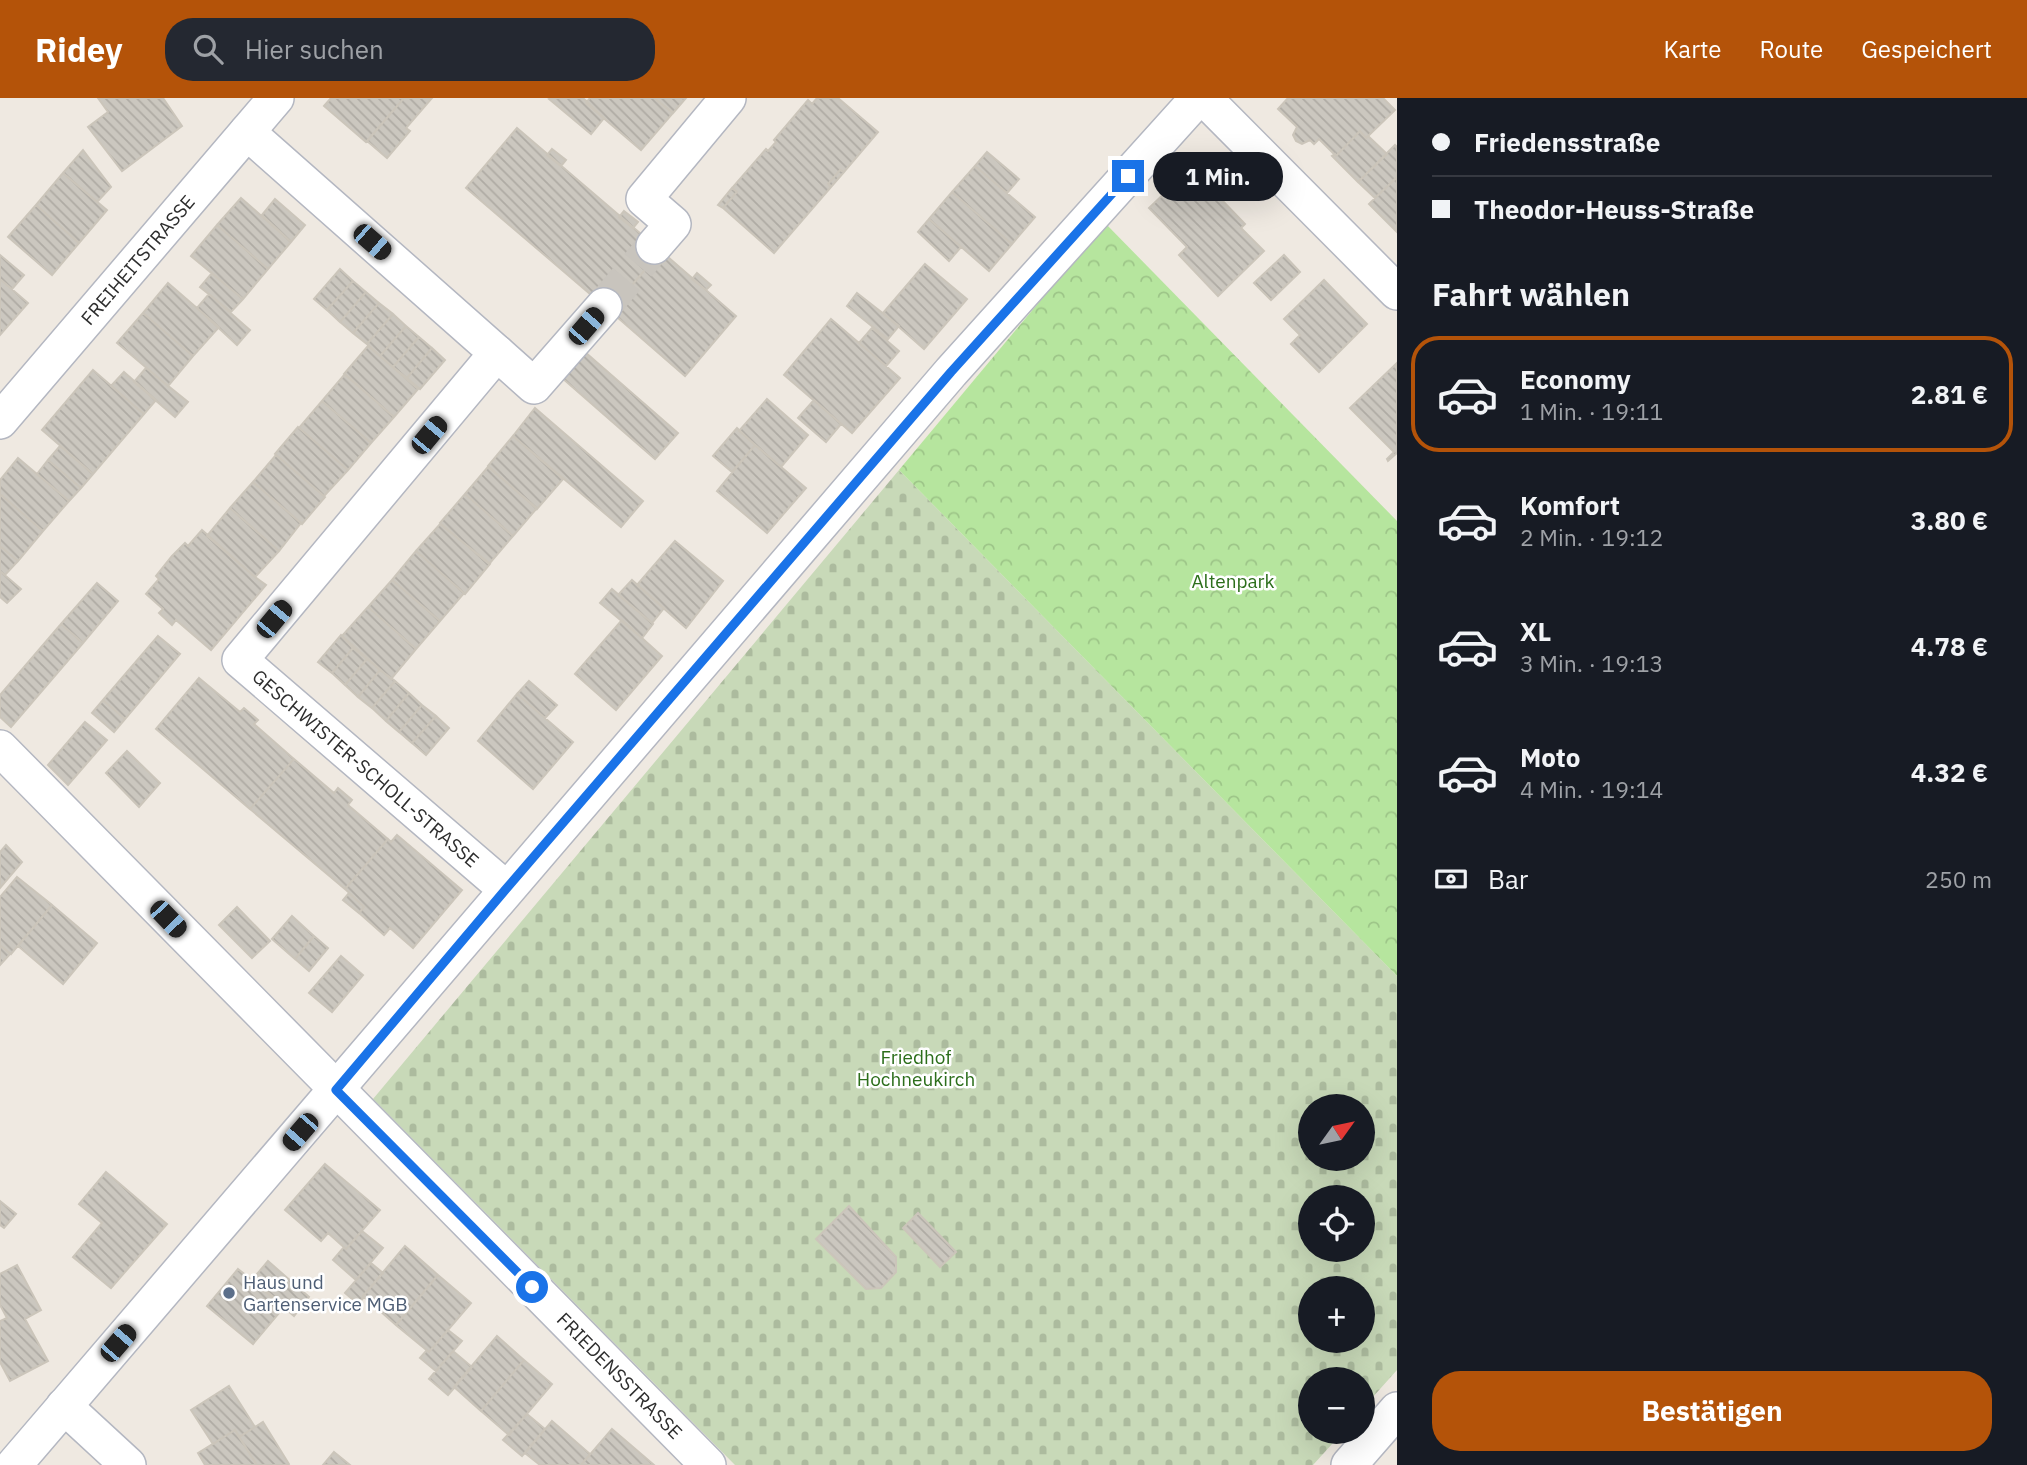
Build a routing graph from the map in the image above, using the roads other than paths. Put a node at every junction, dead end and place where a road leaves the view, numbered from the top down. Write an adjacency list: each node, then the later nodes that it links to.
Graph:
1 (276, 98): 5 (street, FREIHEITSTRASSE)
2 (729, 98): 6 (street)
3 (1199, 98): 12 (street)
4 (1205, 98): 7 (street)
5 (247, 132): 9 (street); 10 (street, FREIHEITSTRASSE)
6 (654, 246)
7 (1397, 292)
8 (604, 306): 9 (street)
9 (497, 353): 12 (street, GESCHWISTER-SCHOLL-STRASSE)
10 (0, 421)
11 (0, 748): 13 (street, FRIEDENSSTRASSE)
12 (506, 889): 13 (street)
13 (336, 1090): 14 (street); 18 (street, FRIEDENSSTRASSE)
14 (64, 1406): 16 (street); 17 (street)
15 (1397, 1410): 19 (street)
16 (14, 1465)
17 (128, 1465)
18 (708, 1465)
19 (1349, 1465)

